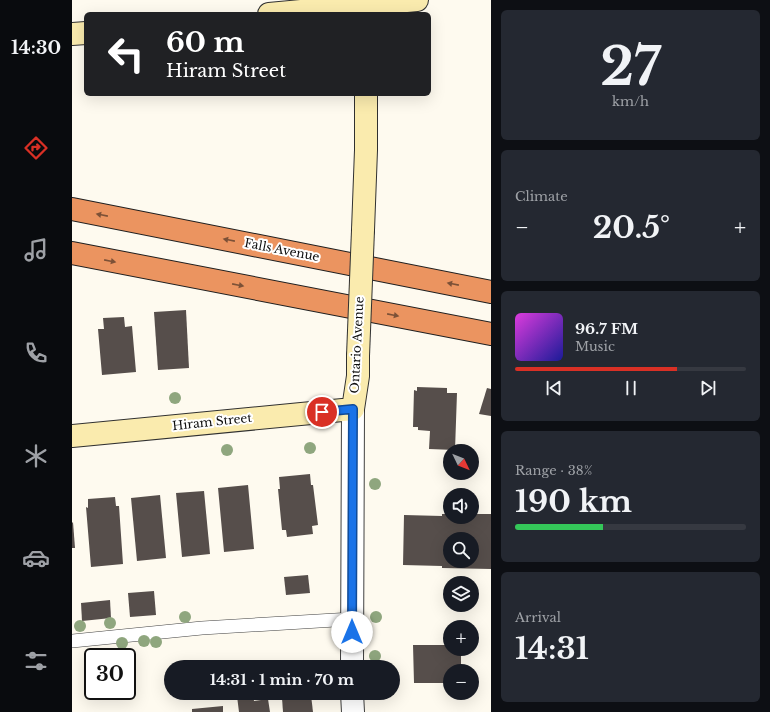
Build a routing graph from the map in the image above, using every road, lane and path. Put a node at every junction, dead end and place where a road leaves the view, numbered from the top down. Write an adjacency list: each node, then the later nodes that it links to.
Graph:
1 (417, 0): 2 (street)
2 (353, 4): 3 (street)
3 (286, 12)
4 (84, 33): 5 (street)
5 (72, 34)
6 (366, 96): 11 (street, Ontario Avenue, bridge)
7 (72, 209): 9 (highway, Falls Avenue, one-way to 7)
8 (72, 253): 10 (highway, one-way to 10)
9 (491, 292)
10 (491, 334)
11 (353, 409): 12 (street, Hiram Street); 13 (street, Ontario Avenue)
12 (72, 436)
13 (352, 619): 14 (lane); 15 (street, Ontario Avenue)
14 (72, 641)
15 (352, 660)
16 (352, 700): 17 (street)
17 (352, 712)

